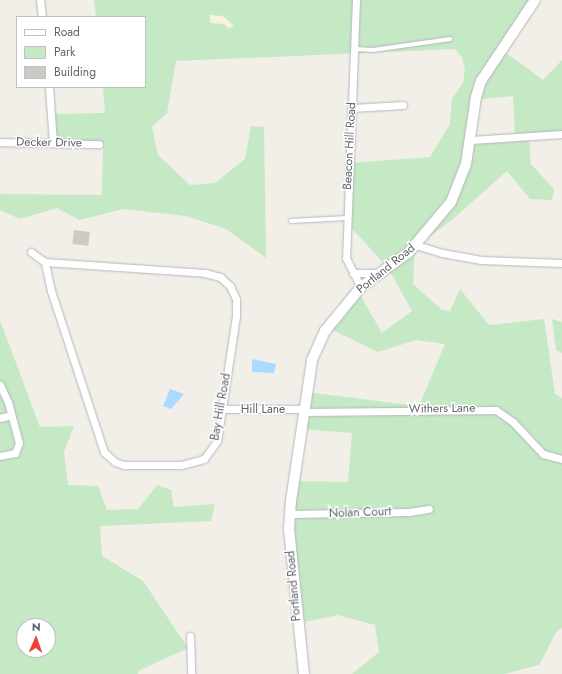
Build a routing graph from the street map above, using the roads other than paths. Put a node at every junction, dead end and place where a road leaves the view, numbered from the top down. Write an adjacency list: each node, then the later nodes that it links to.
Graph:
1 (40, 0): 4 (street)
2 (356, 0): 6 (street, Beacon Hill Road)
3 (535, 0): 11 (street, Portland Road)
4 (42, 16)
5 (450, 39): 6 (lane)
6 (355, 49): 9 (street, Beacon Hill Road)
7 (49, 88): 13 (street)
8 (403, 105): 9 (street)
9 (352, 108): 15 (street, Beacon Hill Road)
10 (562, 134): 11 (street)
11 (471, 140): 17 (street, Portland Road)
12 (0, 142): 13 (street, Decker Drive)
13 (53, 143): 14 (street, Decker Drive)
14 (98, 144)
15 (347, 218): 16 (lane); 21 (street, Beacon Hill Road)
16 (291, 221)
17 (416, 245): 20 (street); 22 (street, Portland Road)
18 (32, 252): 19 (street)
19 (45, 262): 25 (street, Bay Hill Road); 25 (street, Bay Hill Road)
20 (562, 263)
21 (353, 273): 22 (street); 23 (street, Beacon Hill Road)
22 (380, 273): 23 (street, Portland Road)
23 (361, 288): 26 (street, Portland Road)
24 (0, 385): 27 (street)
25 (222, 409): 26 (street, Hill Lane)
26 (304, 411): 30 (street, Withers Lane); 32 (street, Portland Road)
27 (11, 415): 28 (street); 29 (street)
28 (0, 418)
29 (0, 456)
30 (562, 460)
31 (428, 509): 32 (street, Nolan Court)
32 (290, 514): 35 (street, Portland Road)
33 (190, 636): 34 (street)
34 (191, 674)
35 (304, 674)

